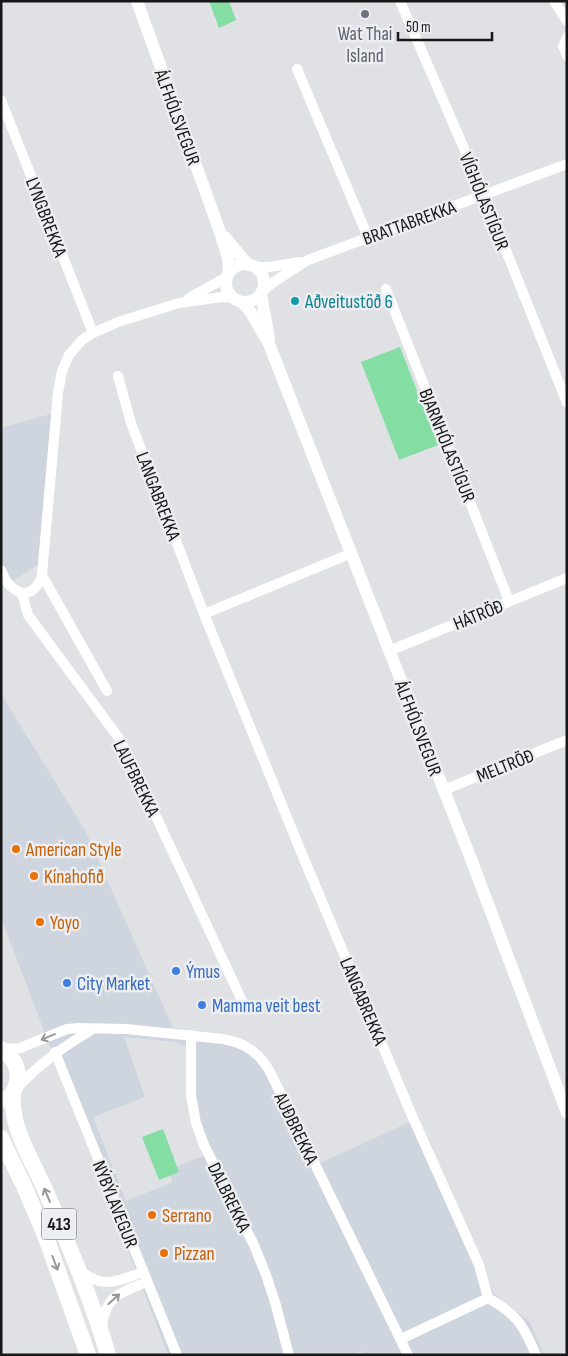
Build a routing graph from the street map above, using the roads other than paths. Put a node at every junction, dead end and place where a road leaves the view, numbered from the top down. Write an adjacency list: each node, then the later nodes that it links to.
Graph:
1 (137, 1): 11 (street, ÁLFHÓLSVEGUR)
2 (400, 1): 10 (street, VÍGHÓLASTÍGUR)
3 (554, 1): 4 (street)
4 (567, 21)
5 (567, 37): 6 (street)
6 (567, 56)
7 (297, 69): 12 (street)
8 (1, 100): 20 (street, LYNGBREKKA)
9 (567, 164): 10 (street, BRATTABREKKA)
10 (484, 194): 12 (street, BRATTABREKKA); 23 (street, VÍGHÓLASTÍGUR)
11 (220, 232): 14 (street, ÁLFHÓLSVEGUR); 15 (street, ÁLFHÓLSVEGUR)
12 (368, 238): 13 (street, BRATTABREKKA)
13 (308, 260): 14 (street, BRATTABREKKA); 17 (street, BRATTABREKKA)
14 (251, 266): 15 (street); 17 (street)
15 (228, 275): 18 (street); 19 (street)
16 (386, 289): 29 (street, BJARNHÓLASTÍGUR)
17 (262, 292): 18 (street); 21 (street, ÁLFHÓLSVEGUR)
18 (238, 300): 19 (street); 21 (street, ÁLFHÓLSVEGUR)
19 (179, 303): 20 (street)
20 (93, 333): 26 (street)
21 (269, 344): 24 (street, ÁLFHÓLSVEGUR)
22 (118, 376): 30 (street, LANGABREKKA)
23 (567, 403)
24 (352, 553): 30 (street); 31 (street, ÁLFHÓLSVEGUR)
25 (1, 570): 28 (street)
26 (42, 575): 28 (street); 32 (street)
27 (567, 578): 29 (street, HÁTRÖÐ)
28 (22, 593): 35 (street, LAUFBREKKA)
29 (509, 601): 31 (street, HÁTRÖÐ)
30 (204, 614): 45 (street, LANGABREKKA)
31 (389, 651): 34 (street, ÁLFHÓLSVEGUR)
32 (108, 691)
33 (567, 740): 34 (street, MELTRÖÐ)
34 (444, 790): 41 (street, ÁLFHÓLSVEGUR)
35 (243, 1003)
36 (94, 1028): 37 (street, AUÐBREKKA); 38 (street, AUÐBREKKA, one-way to 38); 39 (street)
37 (191, 1035): 47 (street, AUÐBREKKA); 51 (street, DALBREKKA)
38 (2, 1049): 40 (main road, 413)
39 (54, 1052): 40 (street); 44 (street, NÝBÝLAVEGUR)
40 (10, 1096): 43 (main road, 413, one-way to 40)
41 (567, 1113)
42 (1, 1138): 48 (main road, 413, one-way to 48)
43 (76, 1267): 44 (street); 46 (main road, 413)
44 (145, 1277): 46 (street, one-way to 44); 50 (street, NÝBÝLAVEGUR)
45 (488, 1298): 47 (street); 53 (street)
46 (101, 1333): 49 (main road, 413)
47 (401, 1339): 52 (street, AUÐBREKKA)
48 (88, 1355)
49 (108, 1355)
50 (177, 1355)
51 (289, 1355)
52 (408, 1355)
53 (536, 1355)

